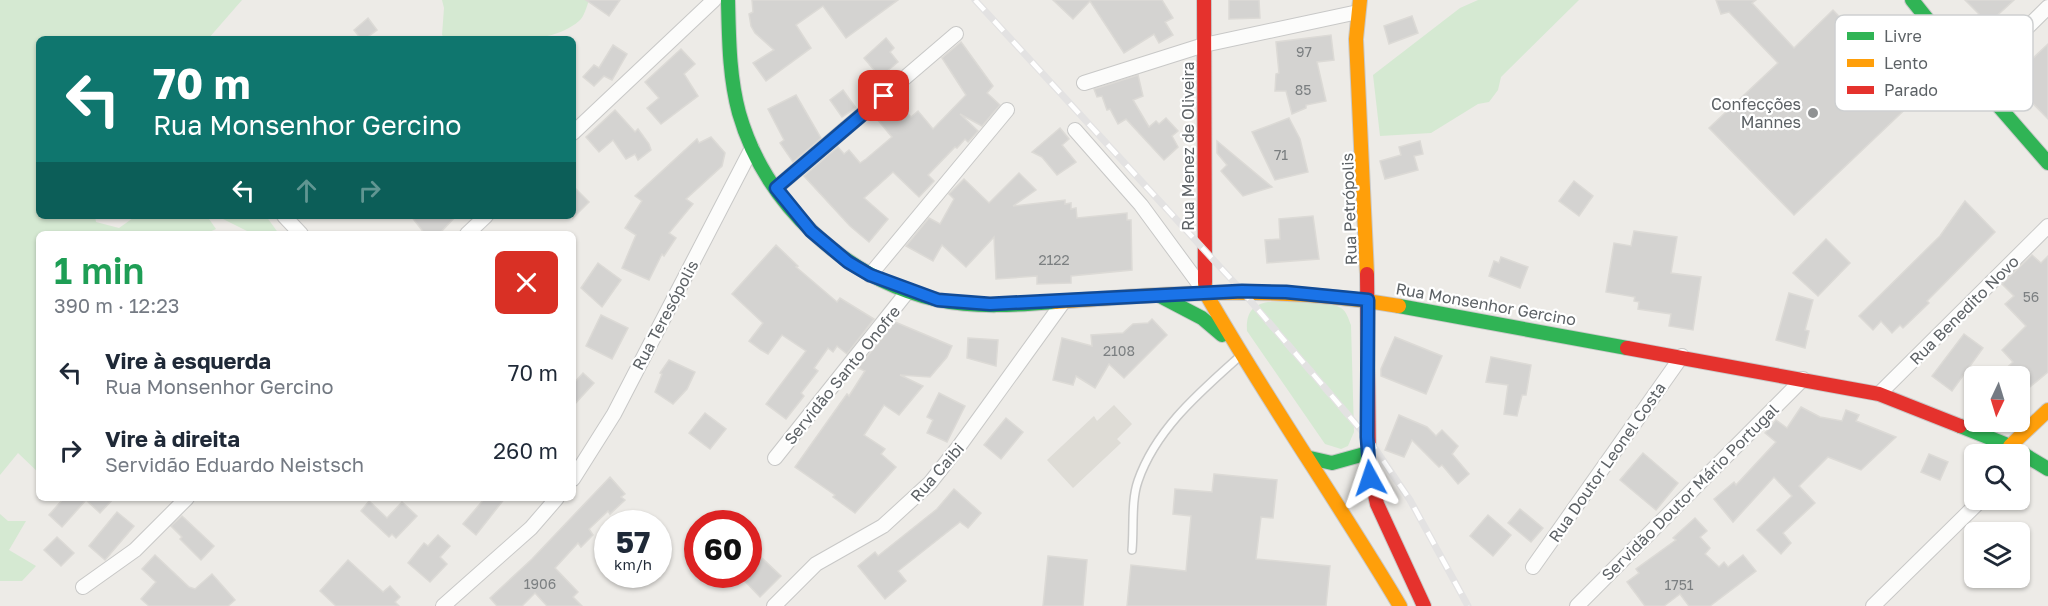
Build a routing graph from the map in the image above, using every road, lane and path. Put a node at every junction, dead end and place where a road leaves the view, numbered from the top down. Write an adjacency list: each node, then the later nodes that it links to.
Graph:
1 (714, 0): 5 (street)
2 (728, 0): 17 (main road, Rua Monsenhor Gercino)
3 (1204, 0): 11 (main road, Rua Menez de Oliveira)
4 (1912, 0): 8 (main road)
5 (702, 5): 15 (street)
6 (1359, 6): 11 (street); 29 (main road, Rua Petrópolis)
7 (2048, 7): 9 (street)
8 (1924, 15)
9 (2033, 22)
10 (956, 34): 19 (street)
11 (1204, 45): 12 (street); 27 (main road, Rua Menez de Oliveira)
12 (1084, 82)
13 (1007, 110): 25 (street)
14 (2002, 111): 18 (main road)
15 (576, 130)
16 (1075, 130): 27 (street)
17 (752, 148): 19 (main road, Rua Monsenhor Gercino); 43 (street, Rua Teresópolis)
18 (2048, 163)
19 (776, 188): 25 (main road, Rua Monsenhor Gercino)
20 (287, 219): 23 (street)
21 (483, 219): 24 (street)
22 (2048, 226): 34 (street, Rua Benedito Novo)
23 (298, 231)
24 (470, 231)
25 (870, 275): 26 (main road, Rua Monsenhor Gercino)
26 (908, 291): 30 (main road, Rua Monsenhor Gercino); 39 (street, Servidão Santo Onofre)
27 (1205, 292): 28 (main road, Rua Monsenhor Gercino); 29 (main road, Rua Monsenhor Gercino); 31 (main road)
28 (1157, 295): 30 (main road, Rua Monsenhor Gercino); 31 (main road)
29 (1368, 300): 32 (main road, Rua Monsenhor Gercino); 38 (main road, Rua Petrópolis)
30 (1064, 301): 51 (street, Rua Caibi)
31 (1241, 355): 40 (main road); 47 (lane)
32 (1682, 356): 33 (main road, Rua Monsenhor Gercino); 48 (street, Rua Doutor Leonel Costa)
33 (1803, 379): 34 (main road, Rua Monsenhor Gercino); 54 (street, Servidão Doutor Mário Portugal)
34 (1879, 394): 36 (main road, Rua Monsenhor Gercino)
35 (2048, 410): 37 (main road)
36 (2005, 444)
37 (2012, 444)
38 (1368, 453): 40 (main road); 53 (main road, Rua Petrópolis)
39 (775, 458)
40 (1310, 458): 52 (main road)
41 (2030, 462): 42 (main road, Rua Monsenhor Gercino)
42 (2048, 469)
43 (576, 475)
44 (184, 501): 49 (street)
45 (554, 501): 50 (street)
46 (1971, 510): 55 (street)
47 (1132, 550)
48 (1533, 567)
49 (82, 587)
50 (443, 606)
51 (774, 606)
52 (1400, 606)
53 (1424, 606)
54 (1577, 606)
55 (1874, 606)

